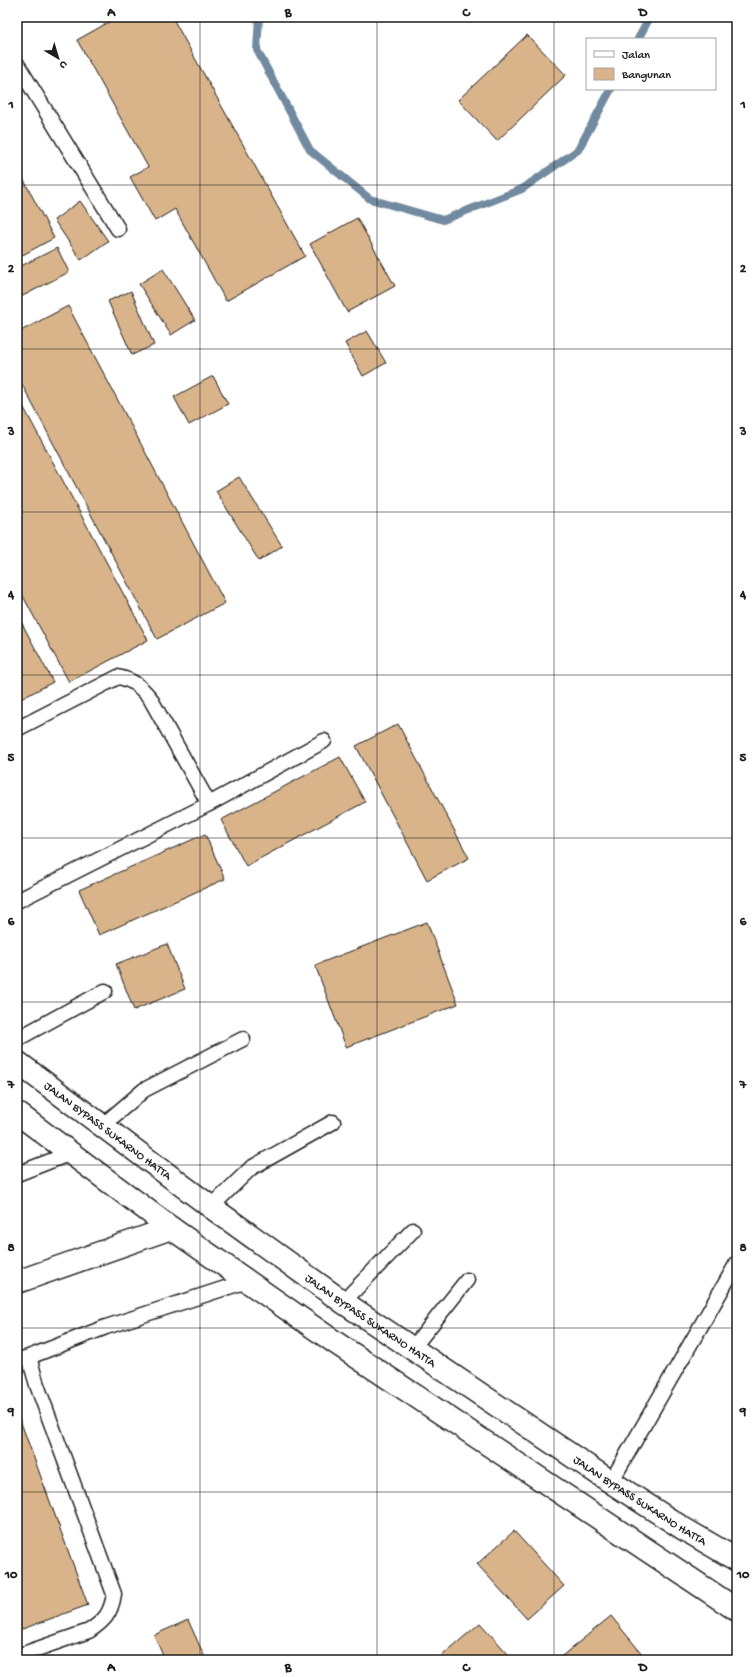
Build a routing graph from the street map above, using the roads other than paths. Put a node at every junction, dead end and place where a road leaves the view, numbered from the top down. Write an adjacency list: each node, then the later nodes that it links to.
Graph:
1 (17, 64): 2 (lane)
2 (118, 229)
3 (17, 729): 5 (lane)
4 (324, 741): 5 (lane)
5 (209, 804): 6 (lane)
6 (17, 901)
7 (105, 991): 8 (lane)
8 (17, 1039)
9 (243, 1039): 13 (lane)
10 (17, 1062): 13 (main road, JALAN BYPASS SUKARNO HATTA)
11 (17, 1113): 14 (main road)
12 (332, 1122): 16 (lane)
13 (102, 1126): 16 (main road, JALAN BYPASS SUKARNO HATTA)
14 (72, 1153): 15 (lane); 17 (main road)
15 (17, 1174)
16 (211, 1207): 23 (main road, JALAN BYPASS SUKARNO HATTA)
17 (171, 1228): 21 (main road); 22 (main road)
18 (413, 1230): 23 (lane)
19 (737, 1263): 26 (lane)
20 (467, 1280): 24 (lane)
21 (247, 1281): 25 (lane); 28 (main road)
22 (17, 1282)
23 (343, 1302): 24 (main road, JALAN BYPASS SUKARNO HATTA)
24 (412, 1349): 26 (main road, JALAN BYPASS SUKARNO HATTA)
25 (23, 1359): 29 (lane)
26 (611, 1482): 27 (main road, JALAN BYPASS SUKARNO HATTA)
27 (737, 1560)
28 (737, 1610)
29 (17, 1656)

